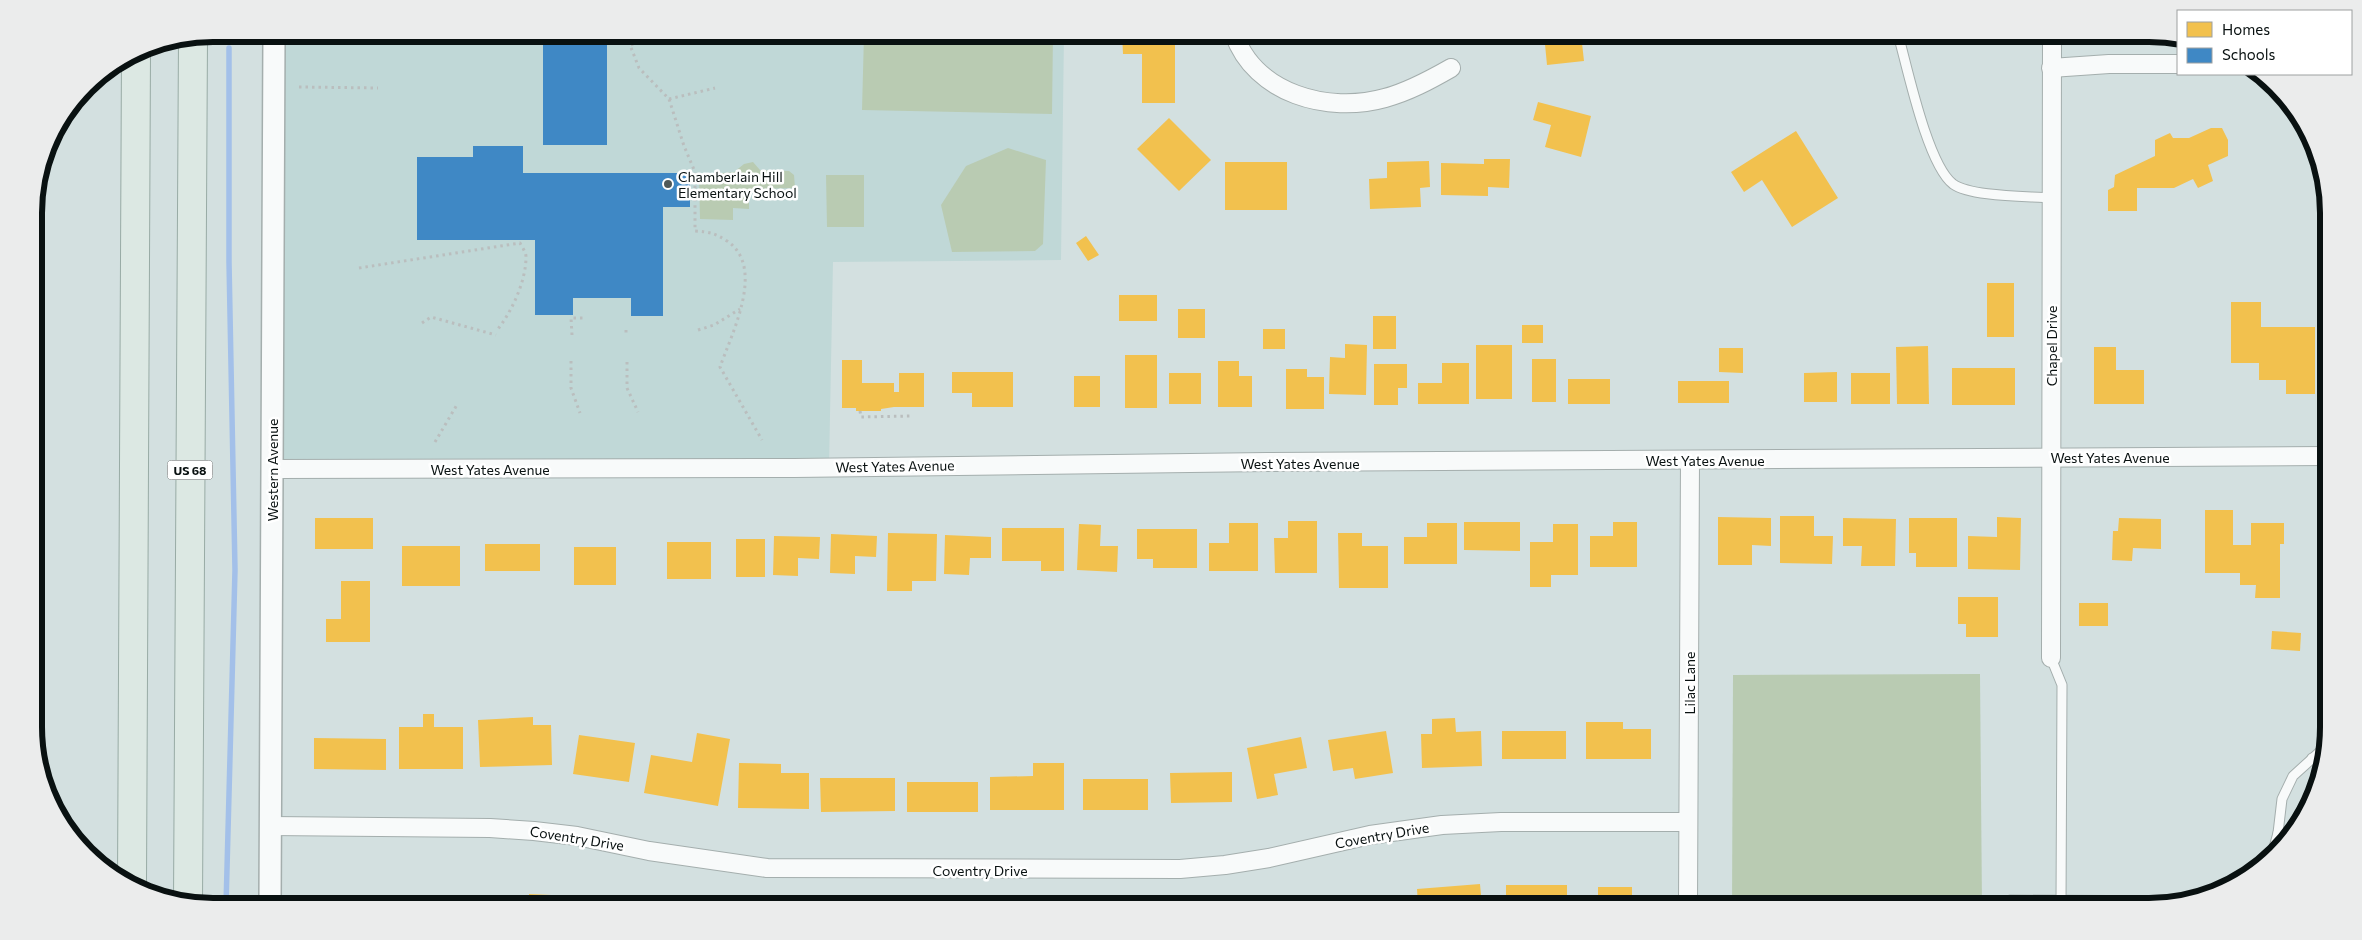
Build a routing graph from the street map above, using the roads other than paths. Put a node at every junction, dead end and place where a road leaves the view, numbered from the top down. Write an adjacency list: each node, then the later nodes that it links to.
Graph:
1 (1238, 42): 8 (street)
2 (1900, 42): 10 (lane)
3 (2052, 42): 9 (street, Chapel Drive)
4 (274, 43): 14 (street, Western Avenue)
5 (193, 44): 25 (highway, US 68)
6 (136, 61): 24 (highway)
7 (2177, 64): 9 (street)
8 (1451, 68)
9 (2052, 68): 10 (street, Chapel Drive)
10 (2051, 198): 12 (street, Chapel Drive)
11 (2320, 456): 12 (street, West Yates Avenue)
12 (2051, 458): 13 (street, West Yates Avenue); 15 (street, Chapel Drive)
13 (1690, 460): 14 (street, West Yates Avenue); 19 (street, Lilac Lane)
14 (272, 469): 20 (street, Western Avenue)
15 (2052, 658): 27 (lane)
16 (2317, 754): 17 (lane)
17 (2312, 758): 18 (lane); 21 (lane)
18 (2316, 761)
19 (1688, 822): 20 (street, Coventry Drive); 26 (street, Lilac Lane)
20 (270, 826): 28 (street, Western Avenue)
21 (2278, 833): 22 (lane); 23 (lane)
22 (2281, 834)
23 (2276, 839)
24 (132, 877)
25 (188, 895)
26 (1688, 897)
27 (2061, 897)
28 (270, 898)

